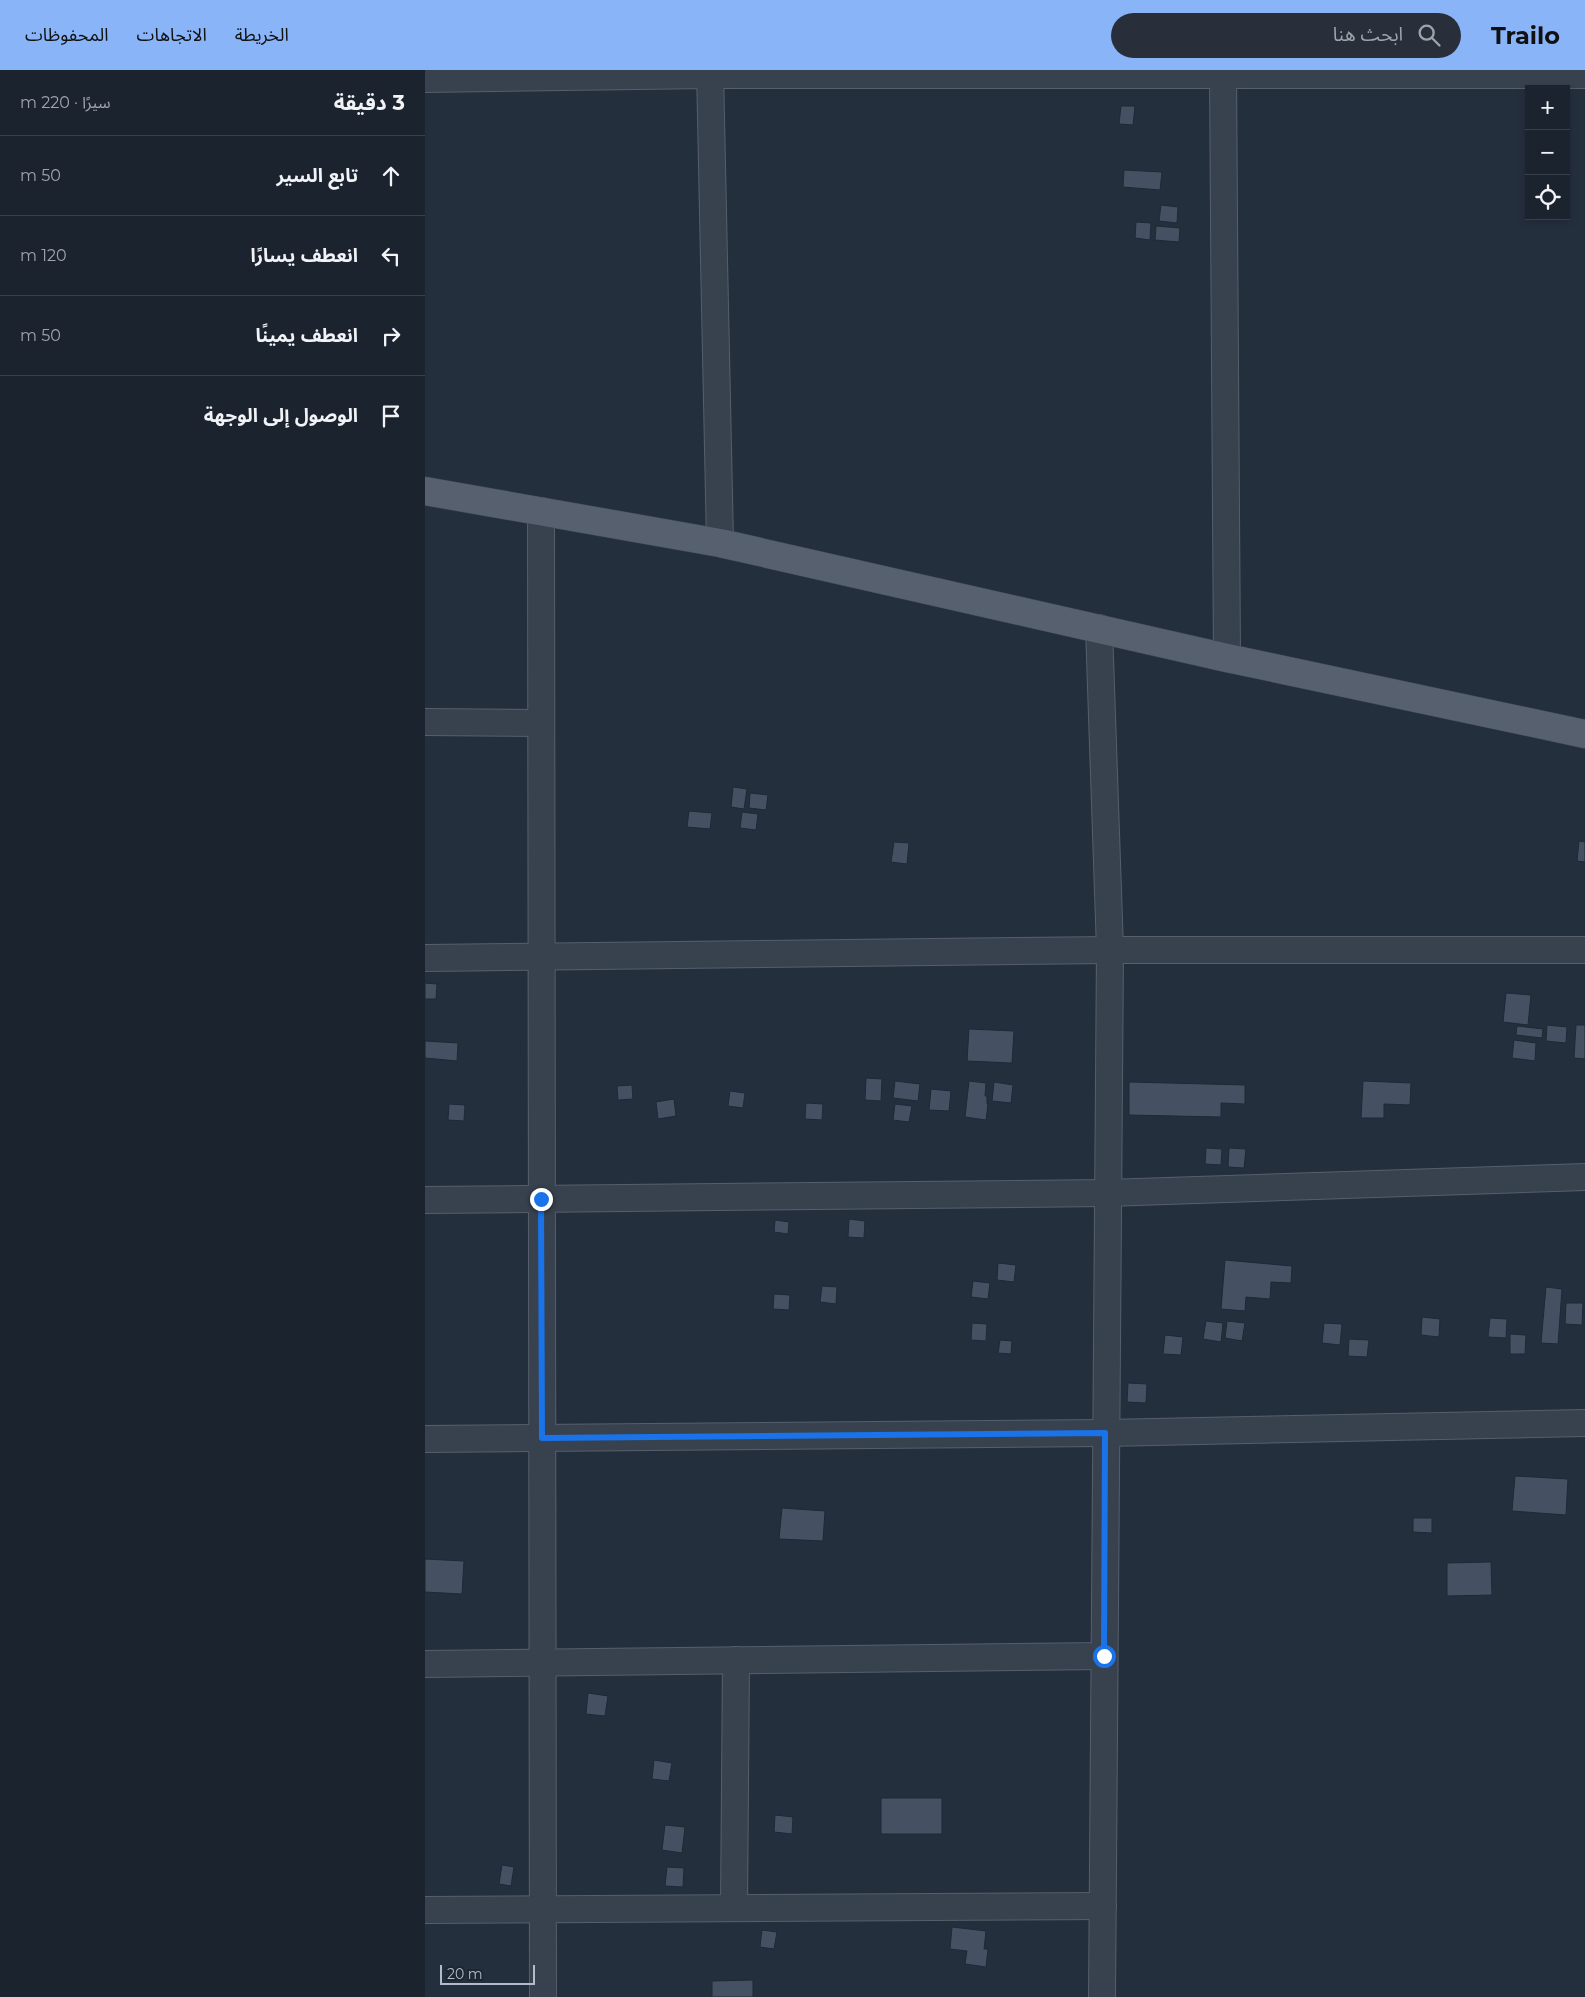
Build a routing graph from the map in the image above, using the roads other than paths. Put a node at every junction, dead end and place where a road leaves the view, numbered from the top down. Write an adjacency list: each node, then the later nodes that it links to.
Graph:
1 (710, 73): 2 (street); 4 (street); 7 (street)
2 (1223, 73): 3 (street); 9 (street)
3 (1585, 75)
4 (425, 79)
5 (425, 491): 6 (main road)
6 (541, 511): 7 (main road); 11 (street)
7 (720, 543): 8 (main road)
8 (1099, 628): 9 (main road); 13 (street)
9 (1227, 658): 12 (main road)
10 (425, 722): 11 (street)
11 (541, 723): 16 (street)
12 (1585, 734)
13 (1110, 950): 14 (street); 16 (street); 18 (street)
14 (1585, 950)
15 (425, 958): 16 (street)
16 (542, 958): 19 (street)
17 (1585, 1177): 18 (street)
18 (1107, 1193): 19 (street); 22 (street)
19 (541, 1199): 20 (street); 23 (street)
20 (425, 1200)
21 (1585, 1424): 22 (street)
22 (1105, 1433): 23 (street); 25 (street)
23 (542, 1438): 24 (street); 27 (street)
24 (425, 1439)
25 (1104, 1656): 26 (street); 29 (street)
26 (737, 1660): 27 (street); 30 (street)
27 (541, 1662): 28 (street); 32 (street)
28 (425, 1664)
29 (1103, 1906): 30 (street); 34 (street)
30 (734, 1908): 32 (street)
31 (425, 1910): 32 (street)
32 (542, 1910): 33 (street)
33 (543, 1997)
34 (1102, 1997)

